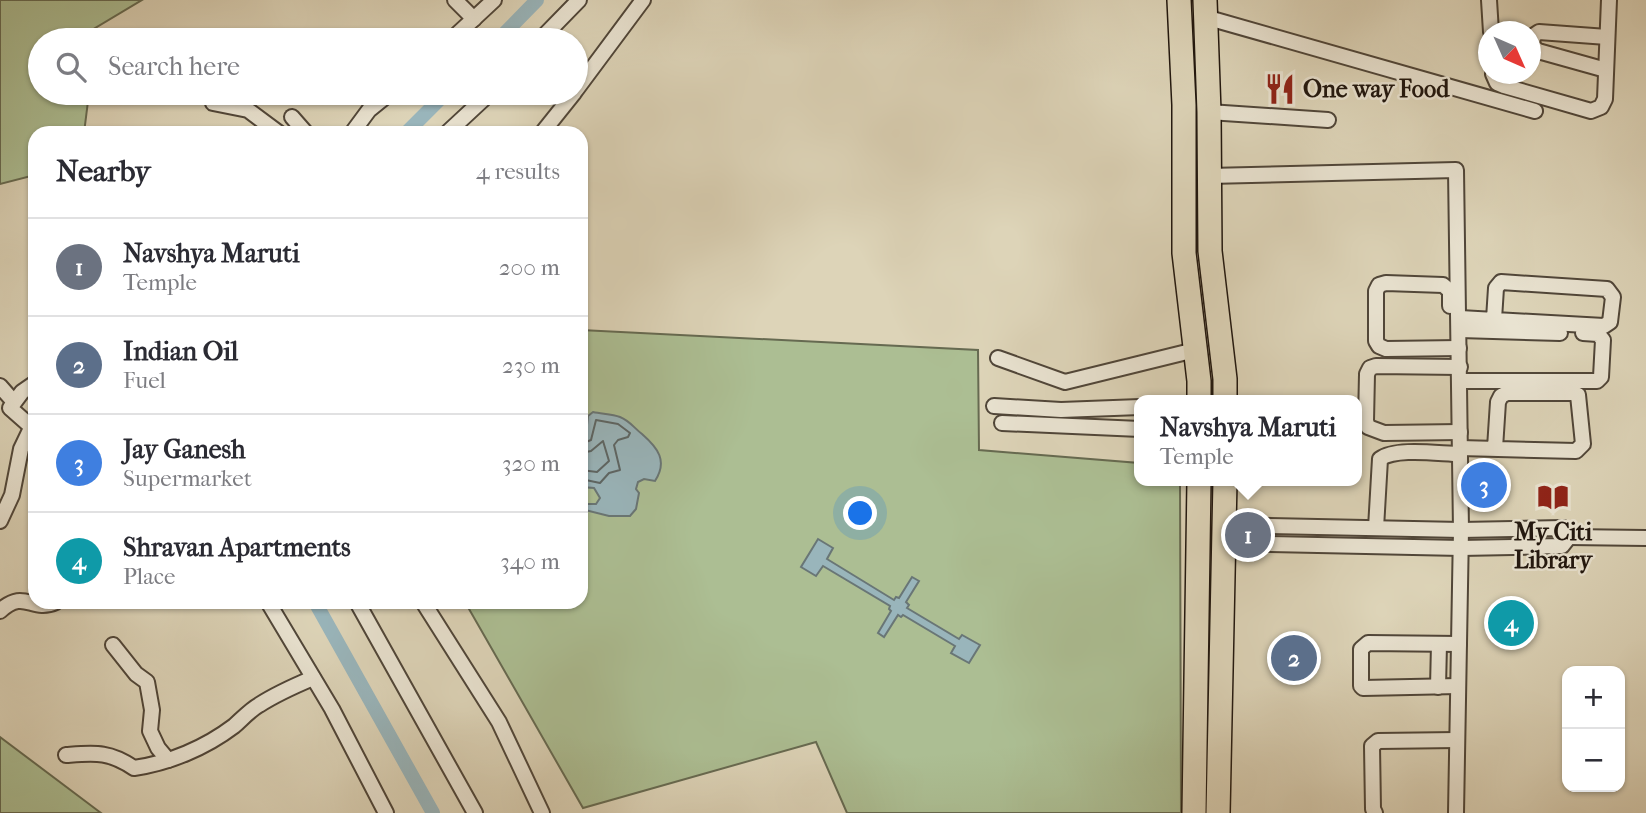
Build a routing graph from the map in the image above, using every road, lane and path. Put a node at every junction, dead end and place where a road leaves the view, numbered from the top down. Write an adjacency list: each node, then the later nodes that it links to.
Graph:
1 (455, 0): 9 (street)
2 (494, 0): 9 (street)
3 (579, 0): 12 (street)
4 (643, 0): 15 (street)
5 (1179, 0): 34 (main road)
6 (1489, 0): 10 (street)
7 (1609, 0): 13 (street)
8 (1205, 9): 21 (main road); 22 (street)
9 (474, 19): 11 (street)
10 (1490, 21)
11 (464, 28)
12 (552, 28)
13 (1607, 37): 14 (street); 14 (street)
14 (1606, 69): 16 (street)
15 (588, 74)
16 (1499, 84)
17 (223, 105): 25 (street)
18 (375, 105): 27 (street)
19 (478, 105): 28 (street)
20 (564, 105): 29 (street)
21 (1209, 111): 24 (street); 30 (main road)
22 (1535, 111)
23 (292, 117): 26 (street)
24 (1328, 120)
25 (270, 126)
26 (300, 126)
27 (357, 126)
28 (455, 126)
29 (548, 126)
30 (1209, 176): 32 (street); 40 (main road)
31 (1494, 319): 31 (street); 32 (street)
32 (1460, 324): 33 (street); 36 (street)
33 (1455, 348): 33 (street); 36 (street)
34 (1195, 350): 35 (street); 39 (main road)
35 (998, 358)
36 (1460, 374): 47 (street); 47 (street)
37 (0, 386): 41 (street)
38 (28, 388): 41 (street)
39 (1199, 395)
40 (1224, 395)
41 (14, 402): 44 (street)
42 (994, 406): 43 (street)
43 (1134, 407)
44 (28, 423)
45 (1002, 423): 46 (street)
46 (1134, 429)
47 (1460, 432): 50 (street)
48 (28, 436): 53 (street)
49 (1495, 448): 49 (street); 50 (street)
50 (1460, 451): 54 (street); 55 (street)
51 (1199, 486): 56 (main road)
52 (1224, 486): 57 (main road)
53 (0, 521)
54 (1377, 528): 55 (street); 57 (street)
55 (1461, 530): 58 (street); 60 (street)
56 (1199, 534): 57 (main road); 80 (main road)
57 (1224, 534): 60 (street); 81 (main road)
58 (1569, 537): 59 (street); 60 (street)
59 (1646, 538)
60 (1461, 548): 67 (street)
61 (28, 602): 65 (street)
62 (272, 609): 69 (street)
63 (361, 609): 78 (street)
64 (427, 609): 79 (street)
65 (0, 611)
66 (1439, 644): 67 (street); 70 (street); 70 (street)
67 (1459, 644): 71 (street)
68 (113, 645): 76 (street)
69 (313, 678): 76 (street); 77 (street)
70 (1437, 687): 71 (street)
71 (1458, 691): 72 (street); 74 (street)
72 (1374, 695)
73 (1374, 735): 74 (street)
74 (1457, 738): 82 (street); 83 (street)
75 (66, 755): 76 (street)
76 (168, 760)
77 (386, 813)
78 (475, 813)
79 (542, 813)
80 (1194, 813)
81 (1218, 813)
82 (1375, 813)
83 (1457, 813)

